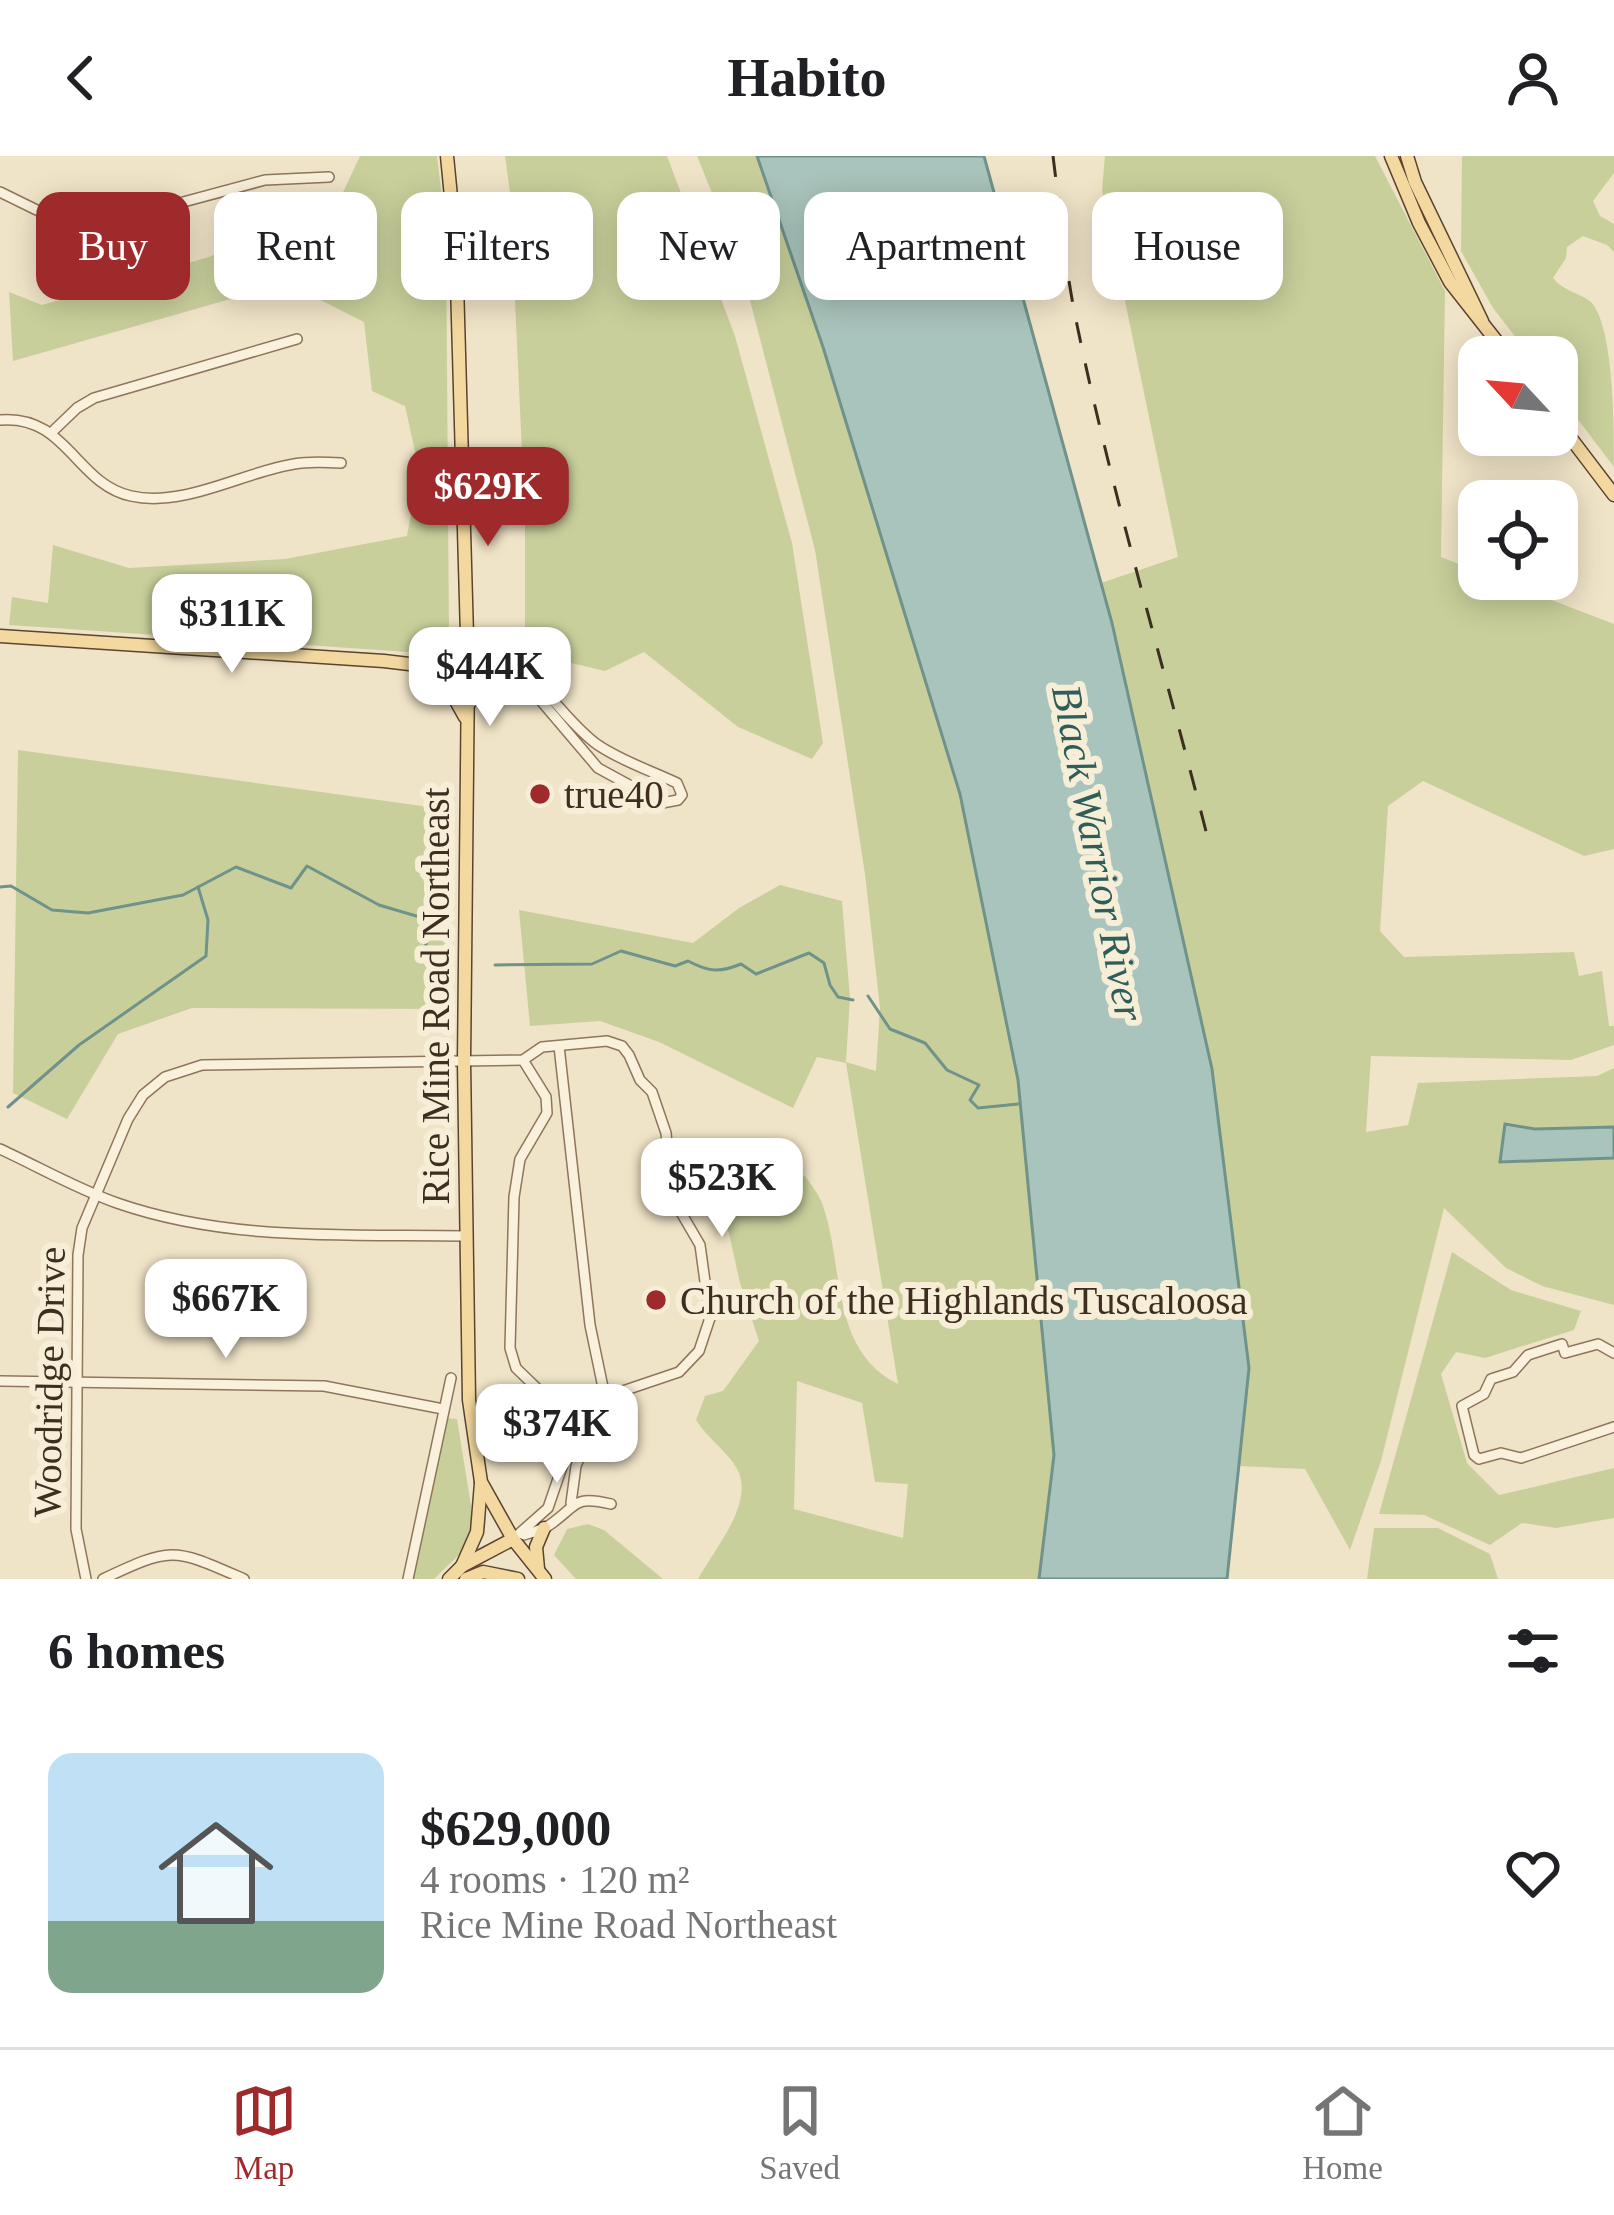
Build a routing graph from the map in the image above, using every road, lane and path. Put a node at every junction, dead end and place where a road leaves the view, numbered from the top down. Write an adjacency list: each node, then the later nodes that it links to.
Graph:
1 (447, 156): 14 (main road, Rice Mine Road Northeast)
2 (1391, 156): 6 (main road)
3 (1407, 156): 6 (main road)
4 (329, 177): 5 (street)
5 (0, 192)
6 (1482, 322): 7 (main road)
7 (1493, 336)
8 (297, 340): 10 (street)
9 (0, 420): 10 (street)
10 (51, 433): 12 (street)
11 (1578, 448): 13 (main road)
12 (340, 463)
13 (1614, 495)
14 (466, 631): 16 (main road); 17 (main road, Rice Mine Road Northeast)
15 (0, 636): 16 (main road)
16 (430, 667): 17 (main road); 19 (main road)
17 (467, 671): 18 (street); 18 (street); 19 (main road, Rice Mine Road Northeast)
18 (508, 679): 19 (street)
19 (466, 714): 22 (main road, Rice Mine Road Northeast)
20 (559, 1046): 21 (street, Woodridge Drive); 30 (street); 30 (street)
21 (523, 1060): 22 (street, Woodridge Drive); 32 (street)
22 (464, 1062): 24 (street, Woodridge Drive); 25 (main road, Rice Mine Road Northeast)
23 (0, 1148): 24 (street)
24 (97, 1195): 25 (street); 29 (street, Woodridge Drive)
25 (465, 1236): 34 (main road, Rice Mine Road Northeast)
26 (1614, 1353): 33 (street)
27 (451, 1378): 31 (street)
28 (0, 1382): 29 (street)
29 (76, 1382): 31 (street); 41 (street, Woodridge Drive)
30 (605, 1397): 32 (street); 35 (street)
31 (443, 1409): 44 (street)
32 (576, 1426): 38 (street)
33 (1614, 1427)
34 (481, 1482): 38 (main road, Rice Mine Road Northeast); 39 (main road)
35 (572, 1503): 36 (street); 37 (street)
36 (611, 1504)
37 (544, 1528): 38 (street); 40 (main road)
38 (513, 1539): 39 (main road); 40 (main road, Rice Mine Road Northeast)
39 (464, 1572): 45 (main road); 46 (main road)
40 (541, 1575)
41 (86, 1579)
42 (103, 1579): 43 (street)
43 (244, 1579)
44 (408, 1579)
45 (449, 1579)
46 (518, 1579)

